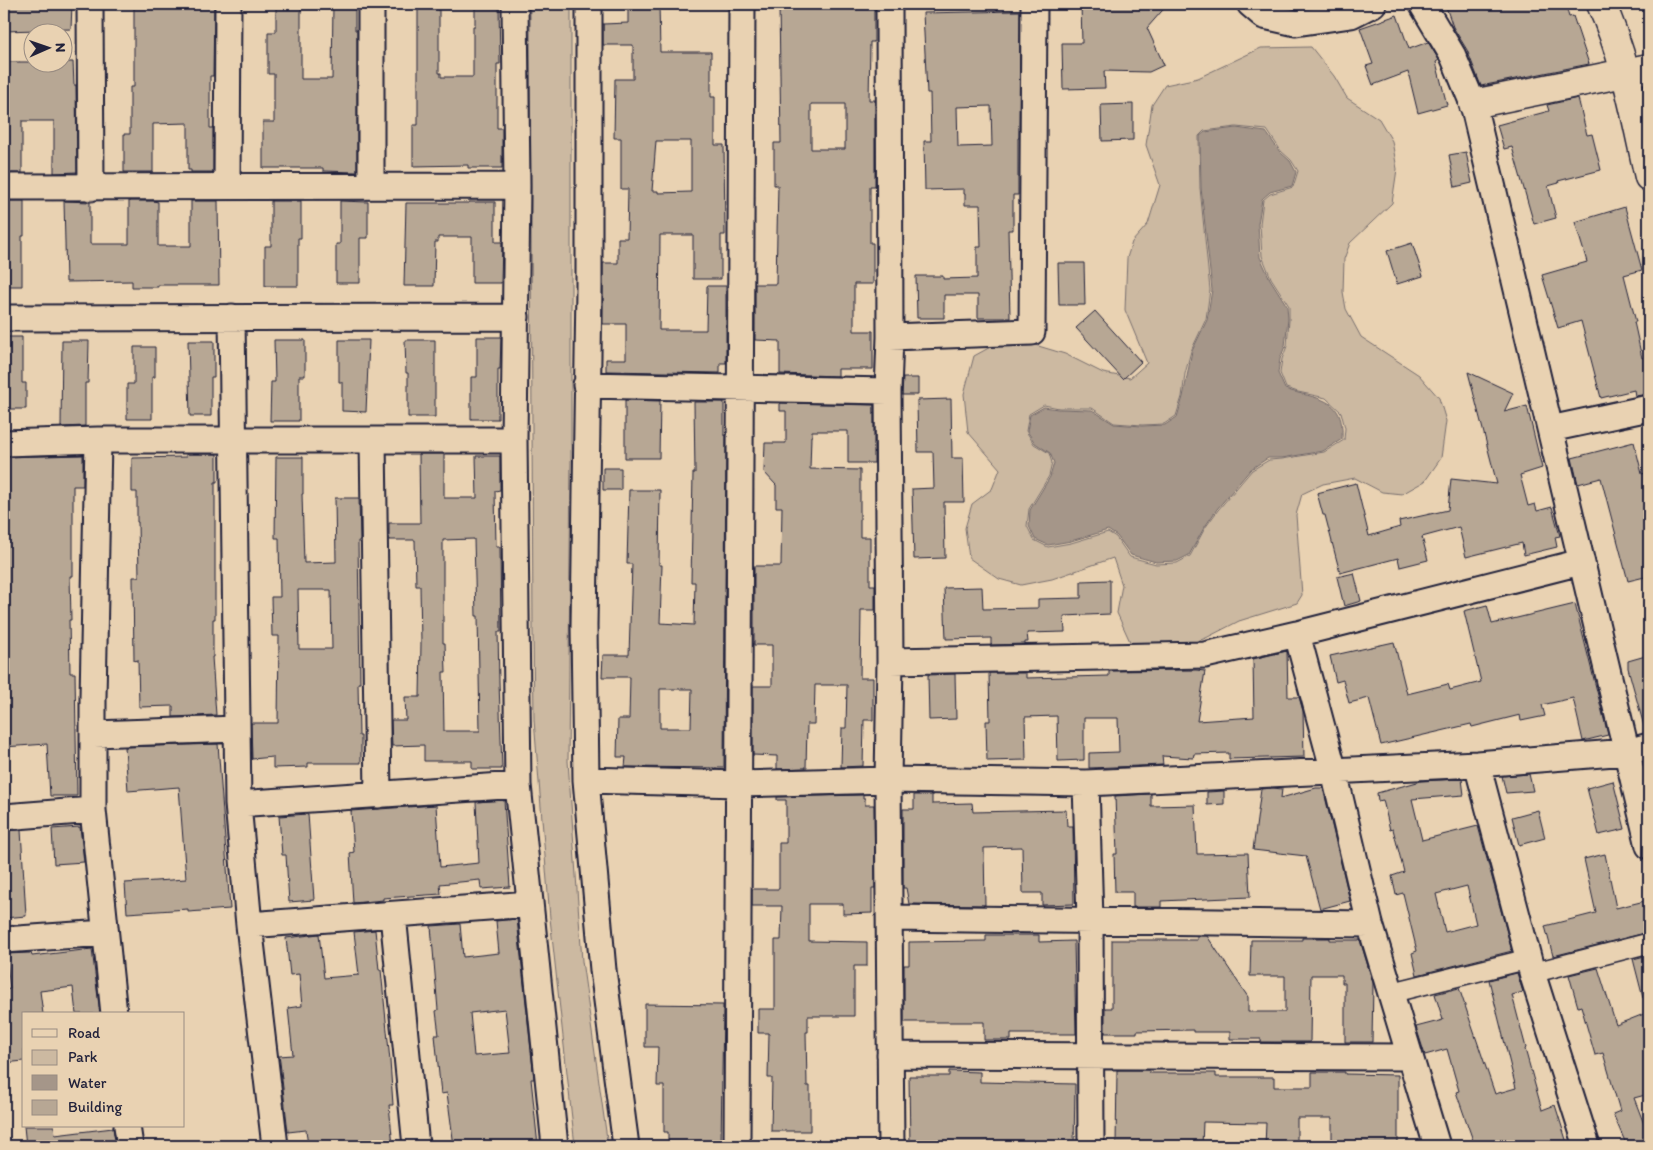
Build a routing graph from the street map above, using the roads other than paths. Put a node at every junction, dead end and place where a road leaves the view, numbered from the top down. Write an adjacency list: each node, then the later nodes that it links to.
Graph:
1 (90, 4): 20 (street)
2 (228, 4): 16 (street)
3 (371, 4): 17 (street)
4 (515, 4): 18 (street)
5 (589, 4): 25 (street)
6 (742, 4): 26 (street)
7 (889, 4): 24 (street)
8 (1034, 4): 24 (street)
9 (1250, 4): 10 (street)
10 (1373, 4)
11 (1422, 4): 14 (street)
12 (1601, 4): 13 (street)
13 (1637, 71): 14 (street); 15 (street)
14 (1473, 104): 29 (street)
15 (1649, 177)
16 (227, 186): 17 (street); 20 (street)
17 (371, 186): 18 (street)
18 (517, 186): 22 (street)
19 (4, 187): 20 (street)
20 (91, 188)
21 (232, 317): 22 (street); 23 (street); 31 (street)
22 (516, 317): 32 (street)
23 (4, 318)
24 (890, 337): 27 (street)
25 (586, 385): 26 (street); 43 (street)
26 (740, 388): 27 (street); 46 (street)
27 (888, 391): 37 (street)
28 (1649, 408): 29 (street)
29 (1550, 429): 35 (street)
30 (98, 440): 31 (street); 34 (street); 39 (street)
31 (234, 440): 33 (street); 38 (street)
32 (514, 440): 33 (street); 47 (street)
33 (373, 441): 48 (street)
34 (4, 443)
35 (1581, 562): 36 (street); 40 (street)
36 (1297, 634): 37 (street); 42 (street)
37 (890, 661): 44 (street)
38 (237, 729): 39 (street); 49 (street)
39 (94, 734): 50 (street)
40 (1638, 749): 41 (street); 52 (street)
41 (1477, 764): 42 (street); 62 (street)
42 (1334, 772): 45 (street); 57 (street)
43 (586, 780): 46 (street); 73 (street)
44 (888, 780): 45 (street); 46 (street); 55 (street)
45 (1086, 783): 56 (street)
46 (738, 784): 74 (street)
47 (518, 785): 48 (street); 53 (street)
48 (378, 795): 49 (street)
49 (238, 804): 58 (street)
50 (93, 810): 51 (street); 59 (street)
51 (4, 817)
52 (1649, 846)
53 (530, 904): 54 (street); 72 (street)
54 (393, 915): 58 (street); 71 (street)
55 (890, 918): 56 (street); 65 (street)
56 (1090, 920): 57 (street); 66 (street)
57 (1370, 924): 63 (street)
58 (249, 925): 70 (street)
59 (105, 933): 60 (street); 64 (street)
60 (4, 940)
61 (1649, 943): 62 (street)
62 (1530, 966): 63 (street); 78 (street)
63 (1390, 994): 67 (street)
64 (114, 1012)
65 (890, 1055): 66 (street); 75 (street)
66 (1091, 1056): 67 (street); 76 (street)
67 (1409, 1057): 77 (street)
68 (127, 1128): 69 (street)
69 (130, 1146)
70 (274, 1146)
71 (416, 1146)
72 (554, 1146)
73 (626, 1146)
74 (737, 1146)
75 (891, 1146)
76 (1091, 1146)
77 (1437, 1146)
78 (1587, 1146)

